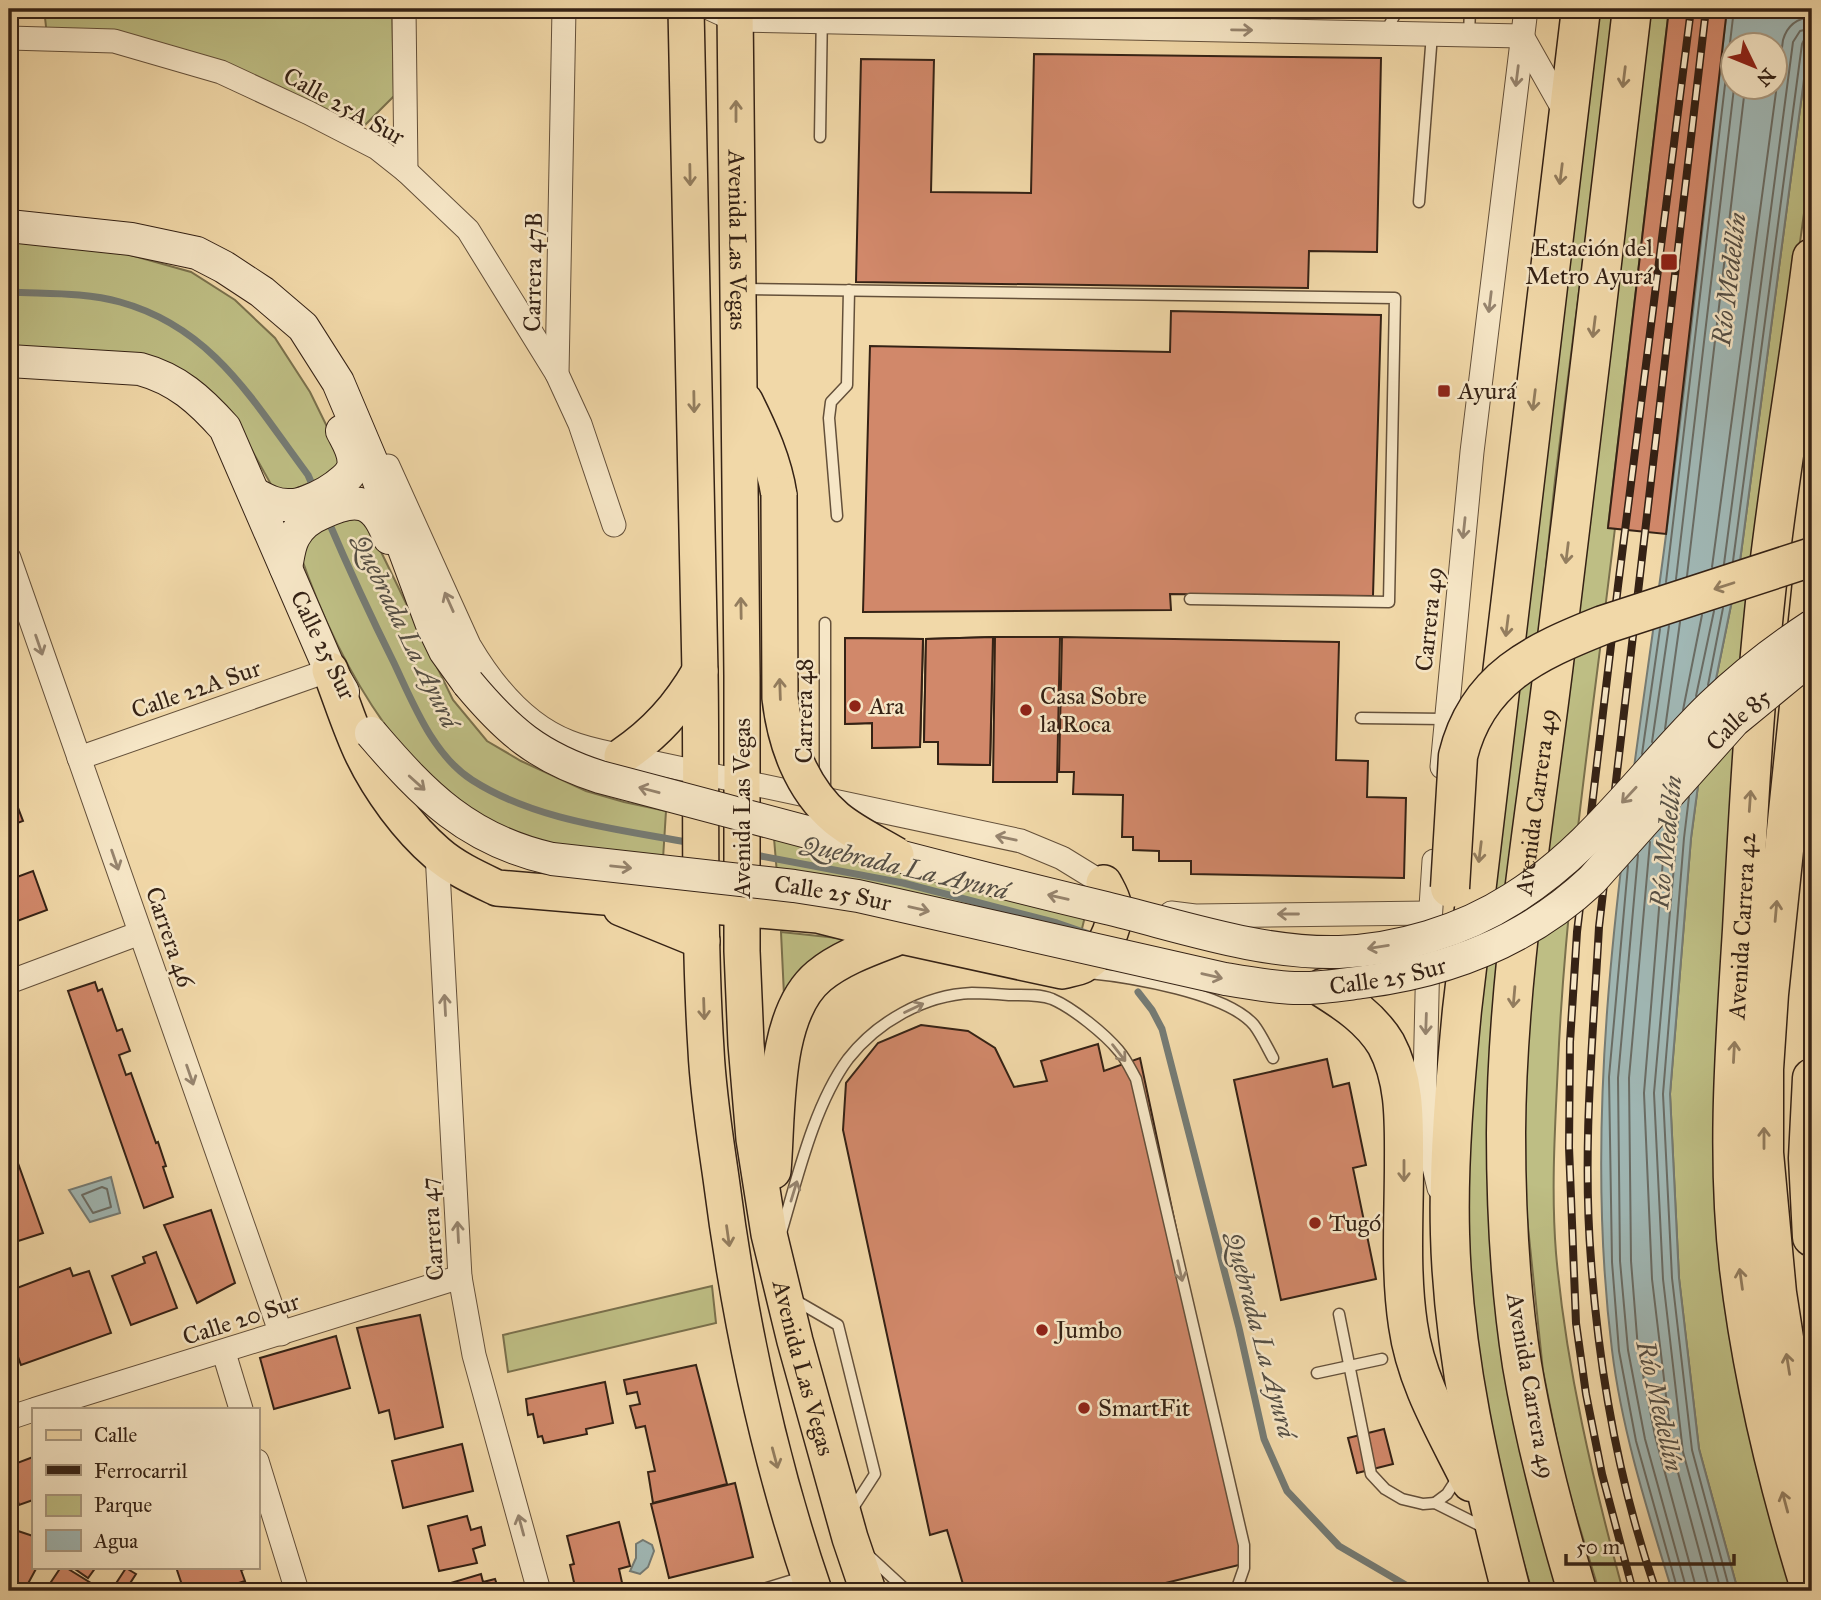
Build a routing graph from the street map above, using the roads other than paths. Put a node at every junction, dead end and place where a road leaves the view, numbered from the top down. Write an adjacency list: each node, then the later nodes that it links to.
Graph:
1 (404, 9): 19 (street)
2 (564, 9): 28 (street, Carrera 47B)
3 (686, 9): 45 (main road, Avenida Las Vegas, one-way to 45)
4 (1398, 9): 12 (lane)
5 (1470, 9): 14 (lane)
6 (1526, 9): 15 (street, Carrera 49)
7 (1581, 9): 17 (highway, Avenida Carrera 49)
8 (1632, 9): 100 (highway, Avenida Carrera 49, one-way to 100)
9 (727, 12): 10 (street); 24 (main road, Avenida Las Vegas, one-way to 9)
10 (822, 15): 11 (street); 18 (lane)
11 (892, 16): 12 (street, one-way to 12)
12 (1385, 33): 13 (street)
13 (1432, 34): 14 (street); 20 (lane)
14 (1469, 35): 15 (street)
15 (1522, 36): 17 (street); 49 (street, Carrera 49, one-way to 49)
16 (9, 38): 19 (street, Calle 25A Sur)
17 (1568, 117): 72 (highway, Avenida Carrera 49, one-way to 72)
18 (820, 137)
19 (406, 171): 28 (street, Calle 25A Sur)
20 (1419, 202)
21 (9, 226): 22 (main road, Calle 25 Sur)
22 (197, 253): 26 (main road, Calle 25 Sur); 31 (main road)
23 (1812, 258): 101 (highway, Avenida Carrera 42, one-way to 23)
24 (736, 288): 25 (lane); 29 (main road, Avenida Las Vegas)
25 (849, 290): 33 (lane); 39 (lane)
26 (303, 327): 47 (main road, Calle 25 Sur); 51 (street, Calle 25 Sur, one-way to 26)
27 (9, 361): 30 (main road, Calle 25 Sur)
28 (557, 374): 34 (street, Carrera 47B)
29 (739, 390): 46 (main road, Avenida Las Vegas, one-way to 29); 58 (main road, one-way to 29, bridge)
30 (255, 494): 32 (main road); 37 (main road, Calle 25 Sur)
31 (336, 497): 32 (main road); 47 (main road)
32 (307, 511): 37 (main road)
33 (837, 516)
34 (614, 525)
35 (1812, 557): 61 (highway, one-way to 61, bridge)
36 (9, 558): 40 (street, Carrera 46)
37 (286, 568): 44 (main road, Calle 25 Sur)
38 (1812, 582): 88 (highway, Avenida Carrera 42, one-way to 38)
39 (1191, 599)
40 (19, 618): 52 (street, Carrera 46, one-way to 52)
41 (825, 623): 56 (lane, Carrera 48)
42 (1812, 626): 50 (main road, Calle 85, bridge)
43 (1812, 657): 55 (main road, Calle 85, bridge)
44 (330, 670): 52 (street, Calle 22A Sur); 57 (main road); 69 (main road, Calle 25 Sur, one-way to 69, bridge)
45 (700, 671): 51 (main road); 53 (main road, Avenida Las Vegas)
46 (742, 676): 54 (main road, Avenida Las Vegas); 56 (main road)
47 (468, 683): 58 (main road, Calle 25 Sur, one-way to 47, bridge)
48 (1361, 718): 49 (lane)
49 (1445, 719): 61 (street, Carrera 49)
50 (1675, 745): 58 (main road, Calle 25 Sur, one-way to 58, bridge)
51 (622, 756): 53 (street, Calle 25 Sur)
52 (79, 758): 64 (street, Carrera 46, one-way to 64)
53 (701, 772): 54 (street, Calle 25 Sur); 62 (main road, Avenida Las Vegas)
54 (742, 780): 56 (street, Calle 25 Sur); 63 (main road, Avenida Las Vegas)
55 (1671, 792): 69 (main road, Calle 25 Sur, bridge)
56 (817, 797): 59 (street, Calle 25 Sur, one-way to 56)
57 (437, 853): 60 (main road); 75 (street, Carrera 47, one-way to 57)
58 (896, 855)
59 (1104, 883): 61 (street, Calle 25 Sur, one-way to 59); 67 (main road)
60 (594, 896): 62 (main road); 66 (main road)
61 (1440, 901): 72 (highway, one-way to 72)
62 (702, 904): 63 (main road); 66 (main road, Avenida Las Vegas)
63 (742, 908): 65 (main road); 74 (main road, Avenida Las Vegas)
64 (140, 933): 68 (street); 77 (street, Carrera 46, one-way to 77)
65 (901, 936): 67 (main road); 74 (main road)
66 (702, 941): 92 (main road, Avenida Las Vegas, one-way to 92)
67 (1062, 971): 70 (lane)
68 (9, 982)
69 (1323, 988): 86 (highway, one-way to 86)
70 (1273, 1058)
71 (1812, 1079): 73 (highway)
72 (1450, 1235): 91 (highway, Avenida Carrera 49)
73 (1812, 1237)
74 (771, 1245): 90 (main road, Avenida Las Vegas); 98 (lane, one-way to 98)
75 (460, 1277): 77 (street, Calle 20 Sur); 94 (street, Carrera 47, one-way to 75)
76 (1339, 1314): 80 (lane)
77 (281, 1334): 78 (street, Calle 20 Sur)
78 (224, 1353): 82 (street, Calle 20 Sur); 83 (street)
79 (1382, 1359): 80 (lane)
80 (1349, 1366): 81 (lane); 89 (lane)
81 (1317, 1373)
82 (42, 1408)
83 (241, 1408)
84 (32, 1411): 85 (street, Calle 20 Sur)
85 (9, 1418)
86 (1464, 1466): 89 (lane); 91 (highway)
87 (259, 1468): 93 (street)
88 (1812, 1479)
89 (1435, 1503): 91 (lane)
90 (848, 1529): 96 (main road, Avenida Las Vegas); 97 (lane)
91 (1497, 1534): 99 (highway, Avenida Carrera 49)
92 (812, 1583): 95 (lane)
93 (297, 1591)
94 (539, 1591)
95 (757, 1591)
96 (868, 1591)
97 (907, 1591)
98 (1236, 1591)
99 (1511, 1591)
100 (1577, 1591)
101 (1811, 1591)

